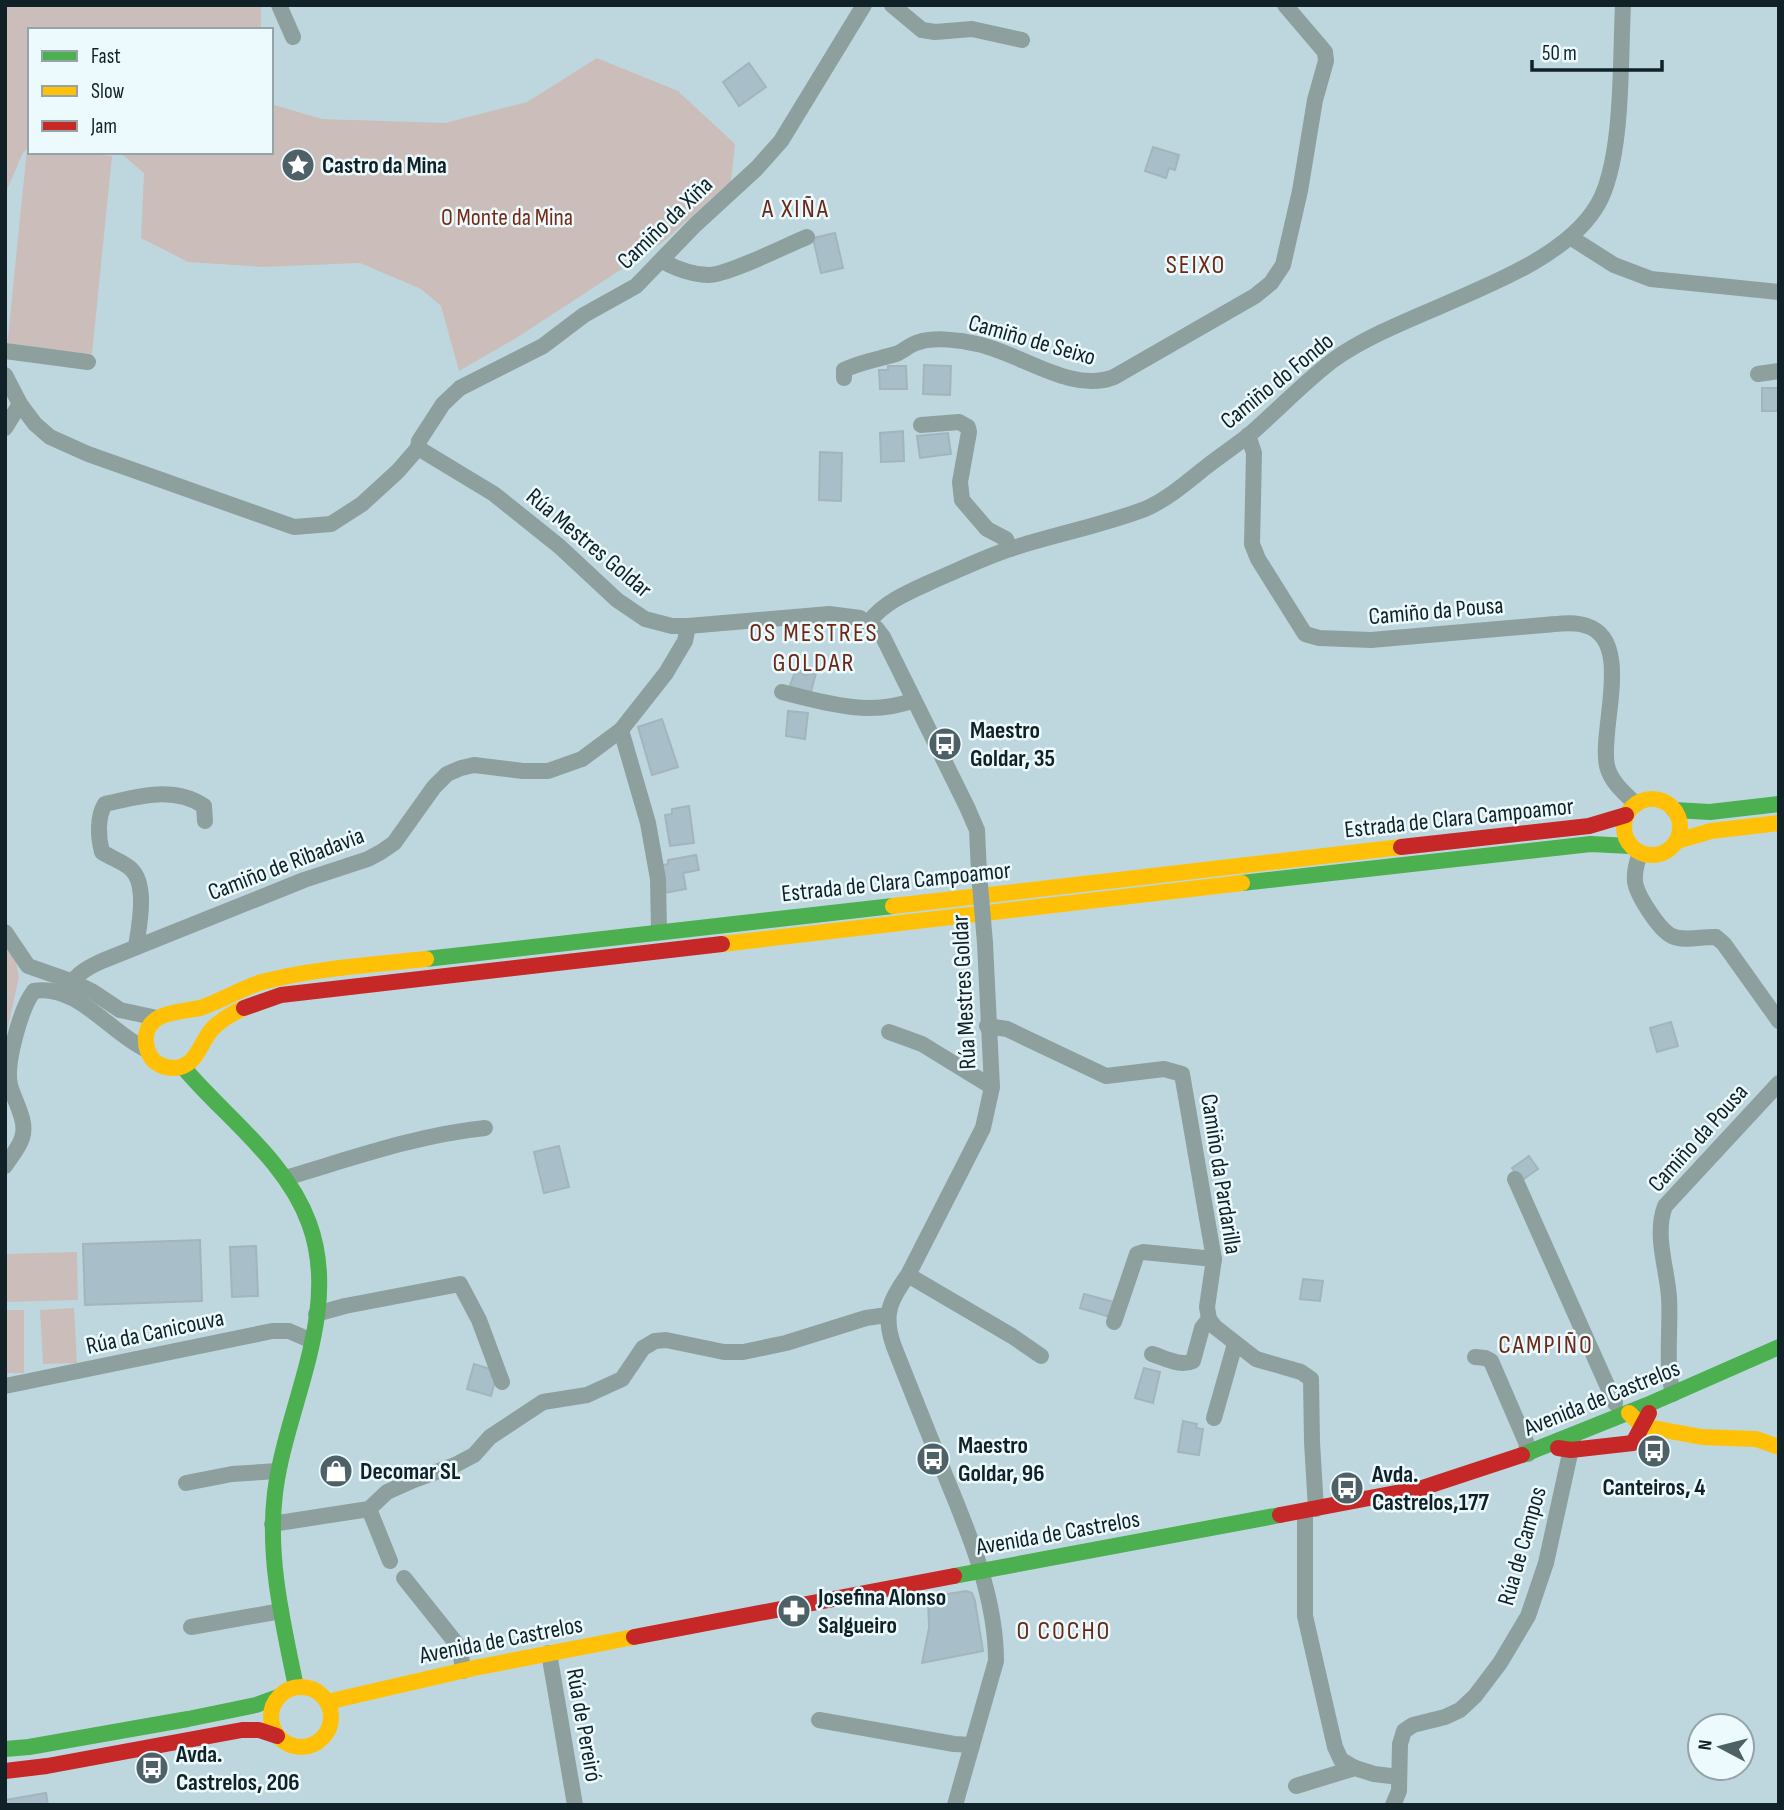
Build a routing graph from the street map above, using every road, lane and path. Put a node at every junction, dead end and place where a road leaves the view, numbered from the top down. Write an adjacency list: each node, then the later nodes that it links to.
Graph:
1 (279, 5): 6 (street)
2 (864, 5): 10 (street, Camiño da Xiña)
3 (891, 5): 7 (street)
4 (1285, 5): 17 (street, Camiño de Seixo)
5 (1623, 5): 9 (street, Camiño do Fondo)
6 (293, 37)
7 (1022, 40)
8 (807, 237): 10 (street)
9 (1570, 237): 11 (street); 21 (street, Camiño do Fondo)
10 (662, 261): 22 (street, Camiño da Xiña)
11 (1779, 292)
12 (5, 351): 13 (street)
13 (88, 362)
14 (1779, 371): 15 (street)
15 (1758, 374)
16 (5, 375): 18 (street)
17 (844, 378)
18 (20, 404): 20 (street); 22 (street)
19 (921, 425): 23 (street)
20 (5, 428)
21 (1248, 435): 23 (street, Camiño do Fondo); 30 (street, Camiño da Pousa)
22 (418, 448): 25 (street, Rúa Mestres Goldar)
23 (1010, 549): 24 (street, Camiño do Fondo)
24 (869, 622): 25 (street, Rúa Mestres Goldar); 27 (street, Rúa Mestres Goldar)
25 (688, 626): 28 (street, Camiño de Ribadavia)
26 (782, 692): 27 (street)
27 (914, 699): 45 (street, Rúa Mestres Goldar, bridge)
28 (621, 730): 36 (street); 38 (street, Camiño de Ribadavia)
29 (1779, 804): 31 (main road, Estrada de Clara Campoamor)
30 (1631, 809): 31 (main road, Estrada de Clara Campoamor); 35 (main road); 36 (main road, Estrada de Clara Campoamor)
31 (1674, 810): 34 (main road)
32 (205, 821): 38 (street)
33 (1779, 823): 34 (main road, Estrada de Clara Campoamor)
34 (1677, 841): 35 (main road, Estrada de Clara Campoamor)
35 (1635, 850): 44 (street); 47 (main road, Estrada de Clara Campoamor)
36 (659, 931): 42 (main road, Estrada de Clara Campoamor)
37 (5, 933): 39 (street)
38 (136, 947): 40 (street, Camiño de Ribadavia)
39 (28, 966): 40 (street); 41 (street)
40 (68, 988): 41 (street); 43 (street); 48 (street)
41 (34, 991): 53 (street)
42 (174, 1013): 43 (main road, Estrada de Clara Campoamor); 47 (main road)
43 (157, 1018): 48 (main road)
44 (1779, 1020)
45 (988, 1026): 51 (street, Rúa Mestres Goldar); 56 (street, Camiño da Pardarilla)
46 (888, 1032): 51 (street, Rúa Mestres Goldar)
47 (200, 1046): 49 (main road, Estrada de Clara Campoamor)
48 (147, 1050): 49 (main road)
49 (183, 1067): 54 (main road)
50 (1779, 1083): 70 (street, Camiño da Pousa)
51 (992, 1087): 57 (street, Rúa Mestres Goldar)
52 (485, 1128): 54 (street)
53 (5, 1166)
54 (285, 1178): 58 (main road)
55 (1515, 1179): 71 (street)
56 (1214, 1259): 60 (street, Camiño da Pardarilla); 61 (street)
57 (908, 1275): 59 (street, Rúa Mestres Goldar); 66 (street)
58 (316, 1314): 62 (main road); 68 (street)
59 (887, 1315): 82 (street); 86 (street)
60 (1209, 1319): 63 (street); 65 (street)
61 (1114, 1322)
62 (312, 1341): 69 (street, Rúa da Canicouva); 80 (main road)
63 (1235, 1344): 72 (street); 83 (street)
64 (1779, 1348): 70 (main road, Avenida de Castrelos)
65 (1152, 1354)
66 (1041, 1356)
67 (1475, 1357): 79 (street)
68 (502, 1382)
69 (5, 1386)
70 (1664, 1398): 71 (main road, Avenida de Castrelos); 73 (main road); 74 (main road)
71 (1621, 1411): 73 (main road); 76 (main road, Avenida de Castrelos); 77 (main road)
72 (1214, 1418)
73 (1642, 1426): 74 (main road); 77 (main road)
74 (1660, 1428): 75 (main road)
75 (1702, 1437): 77 (main road); 78 (main road)
76 (1572, 1443): 77 (main road); 79 (main road, Avenida de Castrelos); 101 (street, Rúa de Campos)
77 (1629, 1443)
78 (1779, 1447)
79 (1528, 1454): 83 (main road, Avenida de Castrelos)
80 (278, 1471): 81 (street); 84 (main road)
81 (186, 1483)
82 (369, 1509): 84 (street); 85 (street)
83 (1311, 1510): 86 (main road, Avenida de Castrelos); 99 (street)
84 (272, 1524): 88 (main road)
85 (390, 1561)
86 (980, 1570): 90 (main road, Avenida de Castrelos); 97 (street)
87 (404, 1578): 91 (street)
88 (281, 1612): 89 (street); 92 (main road)
89 (191, 1627)
90 (549, 1653): 91 (main road, Avenida de Castrelos); 103 (street, Rúa de Pereiró)
91 (463, 1671): 94 (main road, Avenida de Castrelos)
92 (296, 1687): 93 (main road); 94 (main road)
93 (278, 1697): 96 (main road); 98 (main road)
94 (327, 1702): 96 (main road)
95 (818, 1720): 97 (street)
96 (277, 1736): 100 (main road)
97 (972, 1745): 104 (street)
98 (5, 1749)
99 (1355, 1768): 101 (street); 102 (street)
100 (5, 1771)
101 (1399, 1777): 105 (street, Rúa de Campos)
102 (1296, 1786)
103 (575, 1805)
104 (955, 1805)
105 (1393, 1805)

